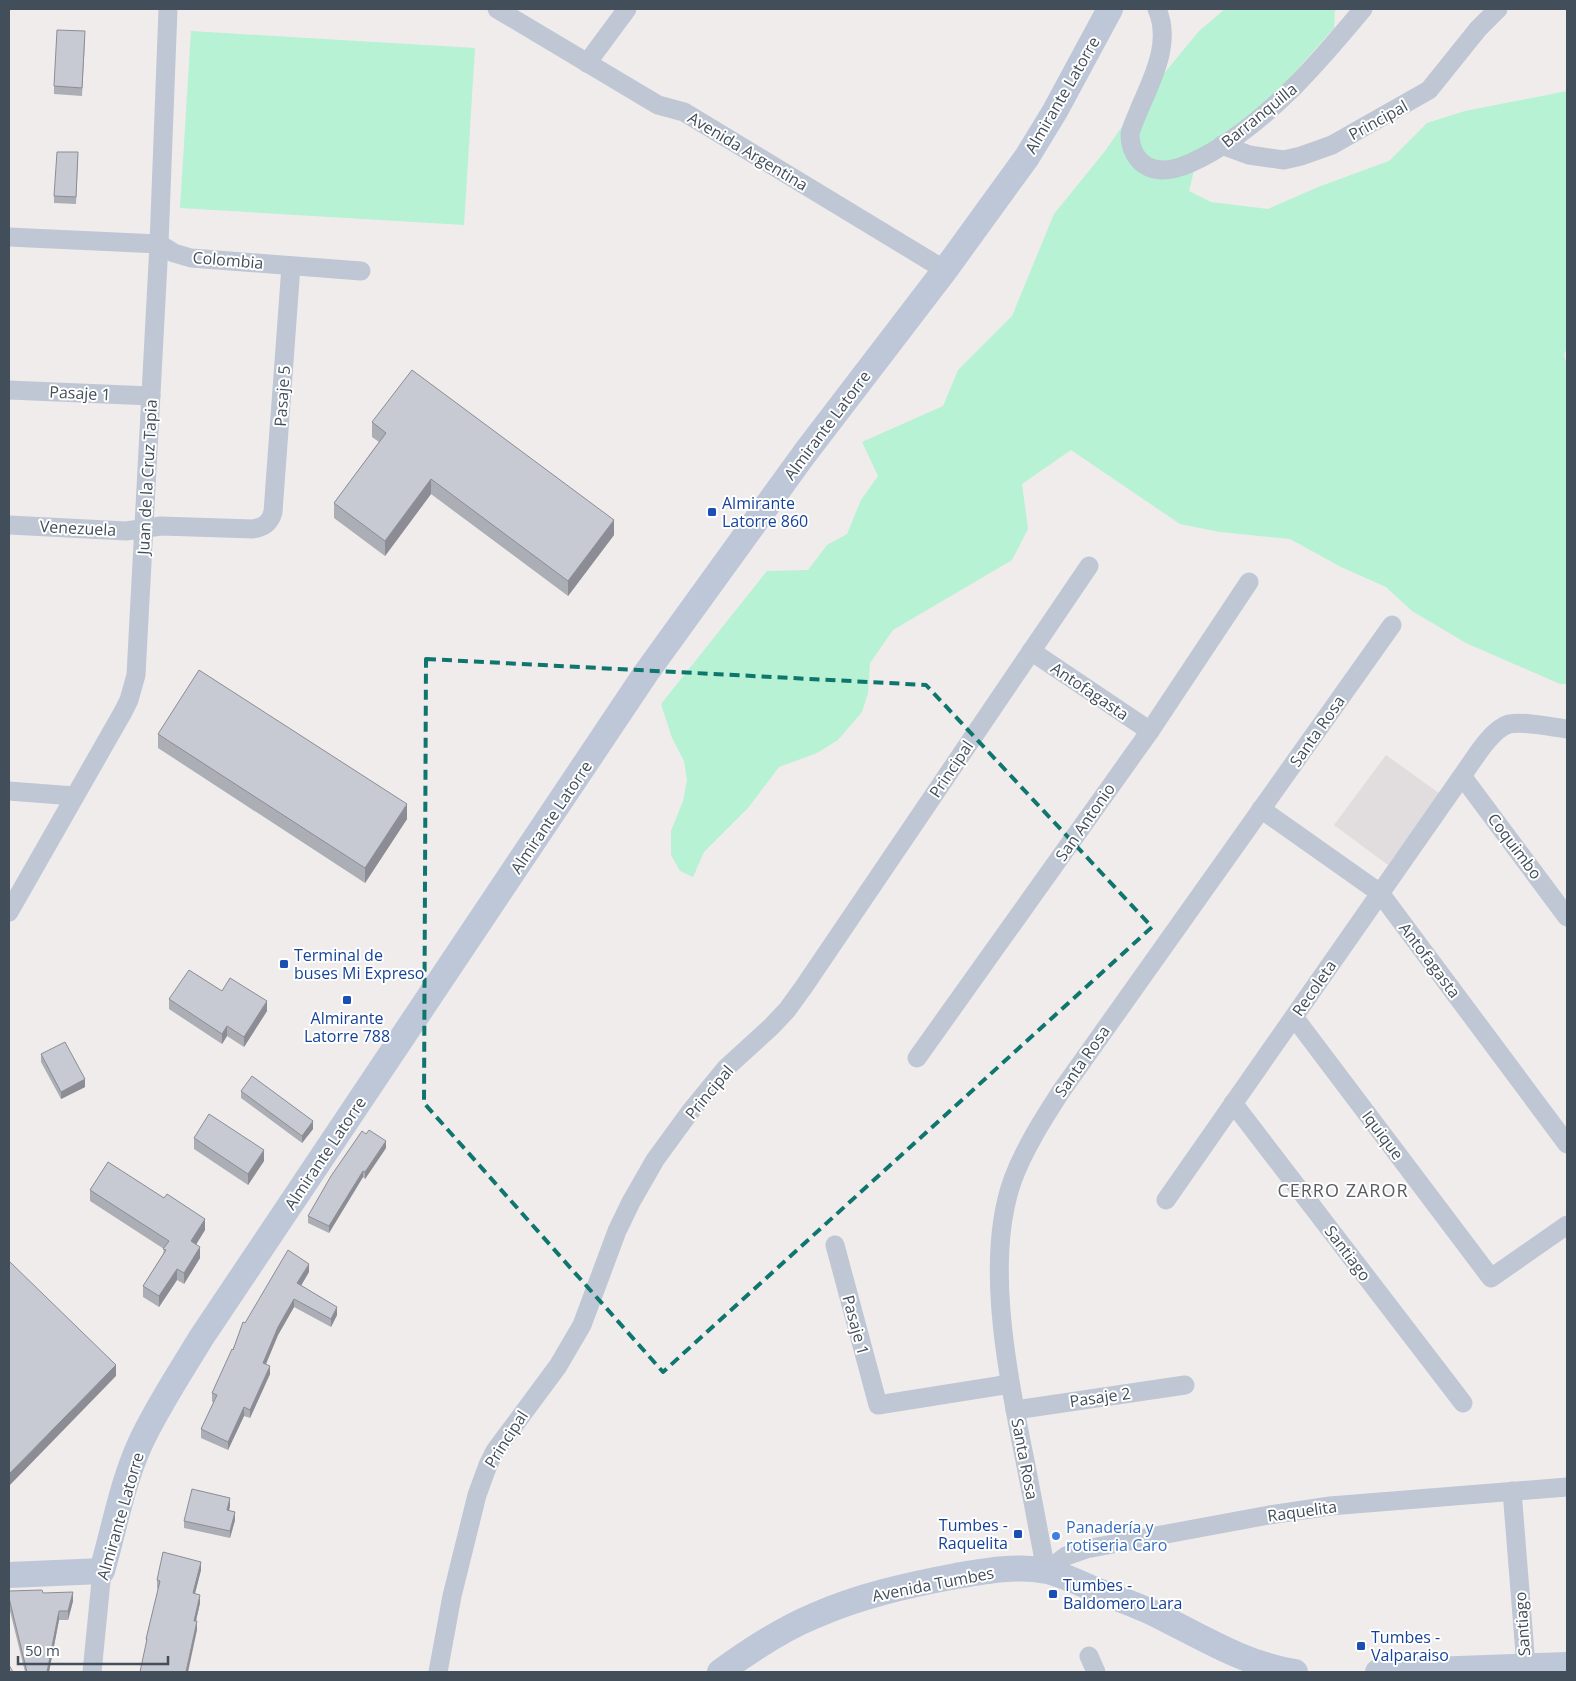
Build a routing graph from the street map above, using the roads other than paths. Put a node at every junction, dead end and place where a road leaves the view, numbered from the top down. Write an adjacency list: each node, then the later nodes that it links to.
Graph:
1 (168, 9): 11 (street, Juan de la Cruz Tapia)
2 (627, 9): 8 (street)
3 (1110, 9): 13 (main road, Almirante Latorre)
4 (1158, 9): 9 (street, Barranquilla)
5 (1362, 9): 9 (street, Barranquilla)
6 (1498, 9): 9 (street, Principal)
7 (500, 10): 8 (street, Avenida Argentina)
8 (587, 63): 13 (street, Avenida Argentina)
9 (1222, 145)
10 (9, 237): 11 (street, Colombia)
11 (159, 244): 12 (street, Colombia); 16 (street, Juan de la Cruz Tapia)
12 (291, 266): 14 (street, Colombia); 17 (street, Pasaje 5)
13 (945, 270): 46 (main road, Almirante Latorre)
14 (361, 271)
15 (9, 390): 16 (street, Pasaje 1)
16 (151, 396): 19 (street, Juan de la Cruz Tapia)
17 (267, 524): 19 (street, Venezuela)
18 (9, 525): 19 (street, Venezuela)
19 (145, 528): 28 (street, Juan de la Cruz Tapia)
20 (1089, 566): 23 (street, Principal)
21 (1249, 582): 25 (street, San Antonio)
22 (1392, 625): 29 (street, Santa Rosa)
23 (1031, 651): 25 (street, Antofagasta); 53 (street, Principal)
24 (1567, 729): 26 (street, Recoleta)
25 (1150, 731): 34 (street, San Antonio)
26 (1462, 776): 30 (street, Recoleta); 32 (street, Coquimbo)
27 (9, 792): 28 (street)
28 (74, 796): 31 (street, Juan de la Cruz Tapia)
29 (1261, 809): 30 (street, Antofagasta); 40 (street, Santa Rosa)
30 (1380, 893): 33 (street, Recoleta); 36 (street, Antofagasta)
31 (9, 912)
32 (1567, 917)
33 (1294, 1017): 35 (street, Recoleta); 38 (street, Iquique)
34 (917, 1058)
35 (1234, 1103): 37 (street, Recoleta); 42 (street, Santiago)
36 (1567, 1144)
37 (1166, 1200)
38 (1567, 1225)
39 (835, 1245): 40 (street, Pasaje 1)
40 (1010, 1384): 43 (street, Santa Rosa)
41 (1185, 1385): 43 (street, Pasaje 2)
42 (1463, 1403)
43 (1015, 1410): 47 (street, Santa Rosa)
44 (1567, 1487): 45 (street, Raquelita)
45 (1512, 1491): 47 (street, Raquelita); 50 (street, Santiago)
46 (102, 1571): 48 (main road); 52 (street, Almirante Latorre)
47 (1046, 1571): 54 (main road, Avenida Tumbes); 55 (main road, Avenida Tumbes)
48 (9, 1575)
49 (1567, 1665): 50 (main road)
50 (1526, 1666): 51 (main road)
51 (1459, 1671): 56 (main road)
52 (92, 1672)
53 (438, 1672)
54 (720, 1672)
55 (1295, 1672)
56 (1378, 1672)

